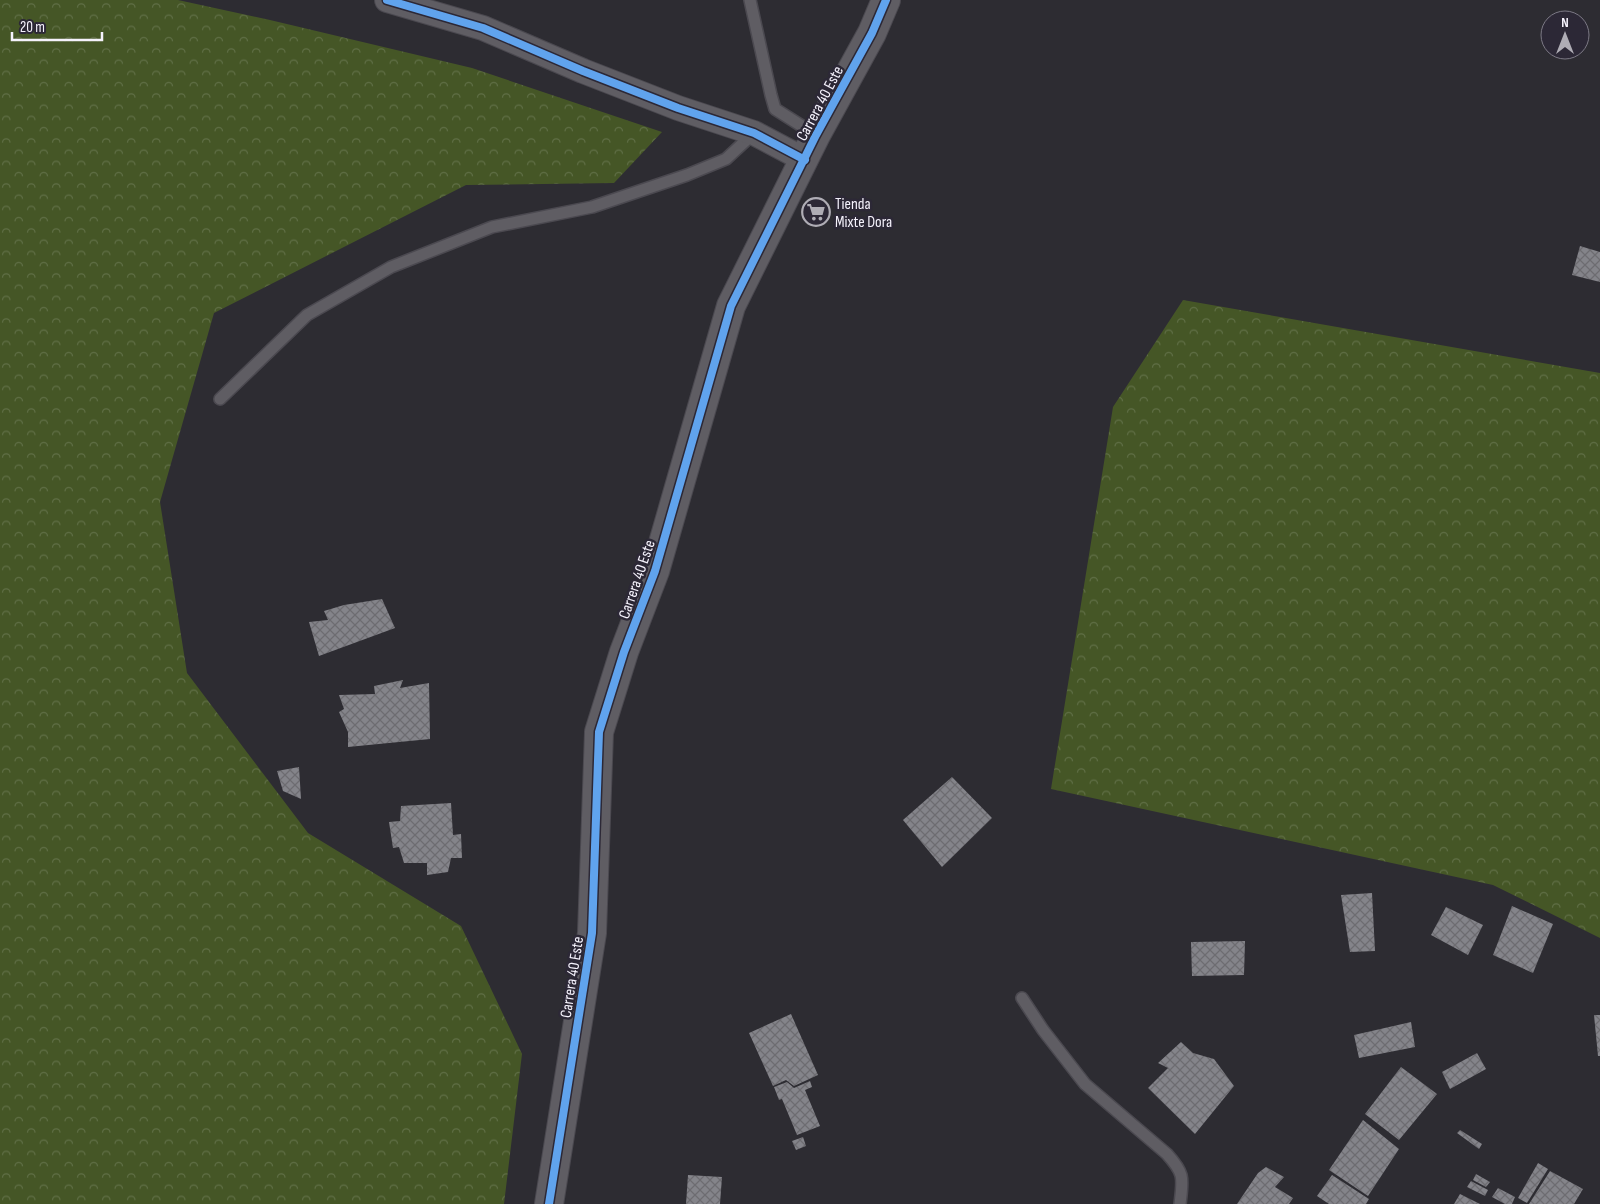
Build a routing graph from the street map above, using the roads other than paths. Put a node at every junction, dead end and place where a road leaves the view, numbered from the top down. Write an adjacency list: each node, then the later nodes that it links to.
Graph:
1 (386, 0): 4 (street)
2 (750, 0): 5 (lane)
3 (886, 0): 5 (street, Carrera 40 Este)
4 (754, 133): 6 (street); 7 (lane)
5 (816, 136): 6 (street, Carrera 40 Este)
6 (805, 160): 9 (street, Carrera 40 Este)
7 (220, 399)
8 (1022, 998): 10 (lane)
9 (549, 1204)
10 (1180, 1204)

